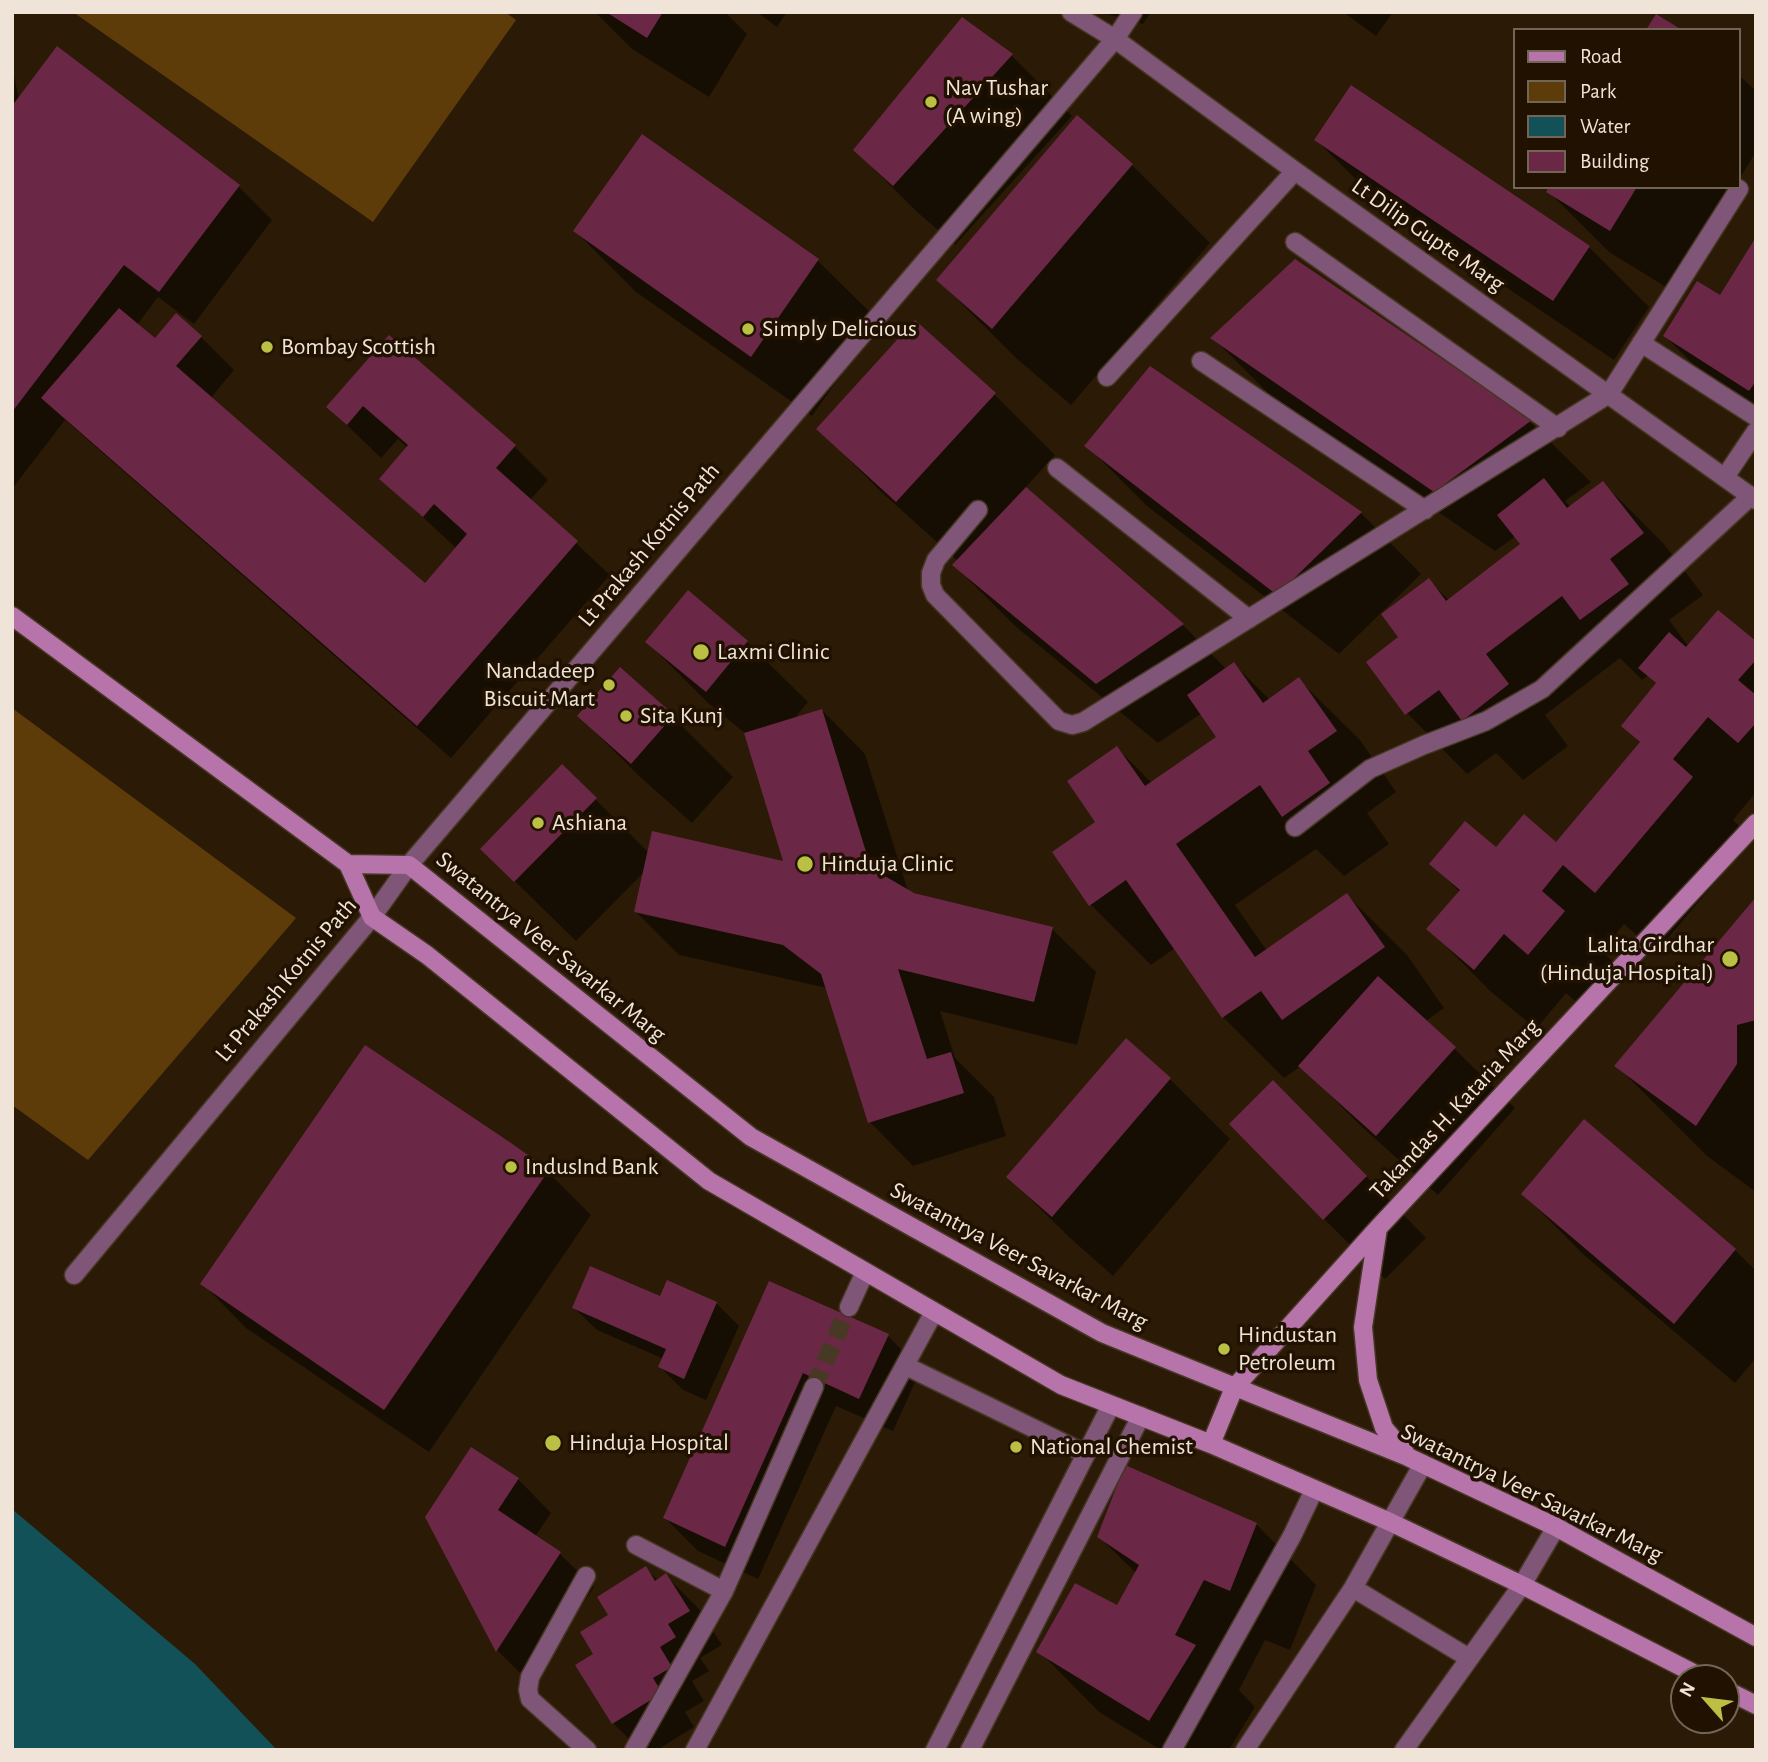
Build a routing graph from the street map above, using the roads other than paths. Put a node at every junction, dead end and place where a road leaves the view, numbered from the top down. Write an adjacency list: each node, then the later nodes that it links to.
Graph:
1 (1071, 12): 3 (street, Lt Dilip Gupte Marg)
2 (1133, 12): 3 (street, Lt Prakash Kotnis Path)
3 (1115, 39): 4 (street, Lt Dilip Gupte Marg); 24 (street, Lt Prakash Kotnis Path)
4 (1295, 171): 9 (street); 10 (street, Lt Dilip Gupte Marg)
5 (1739, 189): 7 (street)
6 (1295, 242): 12 (street)
7 (1642, 343): 10 (street); 11 (street)
8 (1201, 361): 18 (street)
9 (1107, 377)
10 (1609, 394): 12 (street); 15 (street, Lt Dilip Gupte Marg)
11 (1756, 417)
12 (1558, 428): 18 (street)
13 (1756, 430): 15 (street)
14 (1057, 468): 20 (street)
15 (1726, 477): 16 (street, Lt Dilip Gupte Marg)
16 (1753, 498): 22 (street)
17 (978, 510): 20 (street)
18 (1425, 510): 20 (street)
19 (12, 616): 23 (main road)
20 (1249, 619)
21 (1756, 823): 26 (main road, Takandas H. Kataria Marg)
22 (1295, 828)
23 (348, 864): 24 (main road, Swatantrya Veer Savarkar Marg); 25 (main road)
24 (409, 865): 25 (street, Lt Prakash Kotnis Path); 33 (main road, Swatantrya Veer Savarkar Marg)
25 (372, 917): 27 (main road); 28 (street, Lt Prakash Kotnis Path)
26 (1378, 1228): 33 (main road, Takandas H. Kataria Marg); 38 (main road)
27 (865, 1272): 29 (street); 30 (main road)
28 (74, 1275)
29 (849, 1307)
30 (934, 1312): 31 (street); 34 (main road)
31 (905, 1366): 37 (street); 54 (street)
32 (814, 1387): 46 (street)
33 (1234, 1388): 36 (main road, Takandas H. Kataria Marg); 38 (main road, Swatantrya Veer Savarkar Marg)
34 (1111, 1405): 35 (main road); 37 (street)
35 (1141, 1416): 36 (main road); 56 (street)
36 (1211, 1444): 39 (main road)
37 (1086, 1454): 55 (street)
38 (1416, 1460): 40 (street); 41 (main road, Swatantrya Veer Savarkar Marg)
39 (1314, 1490): 40 (main road); 57 (street)
40 (1390, 1522): 44 (main road); 45 (street)
41 (1556, 1527): 44 (street); 47 (main road, Swatantrya Veer Savarkar Marg)
42 (636, 1545): 46 (street)
43 (586, 1576): 52 (street)
44 (1522, 1585): 48 (street); 49 (main road)
45 (1353, 1588): 48 (street); 58 (street)
46 (724, 1591): 53 (street)
47 (1756, 1637)
48 (1469, 1658): 59 (street)
49 (1676, 1664)
50 (1740, 1697): 51 (main road)
51 (1756, 1705)
52 (587, 1750)
53 (634, 1750)
54 (695, 1750)
55 (935, 1750)
56 (970, 1750)
57 (1172, 1750)
58 (1245, 1750)
59 (1404, 1750)

